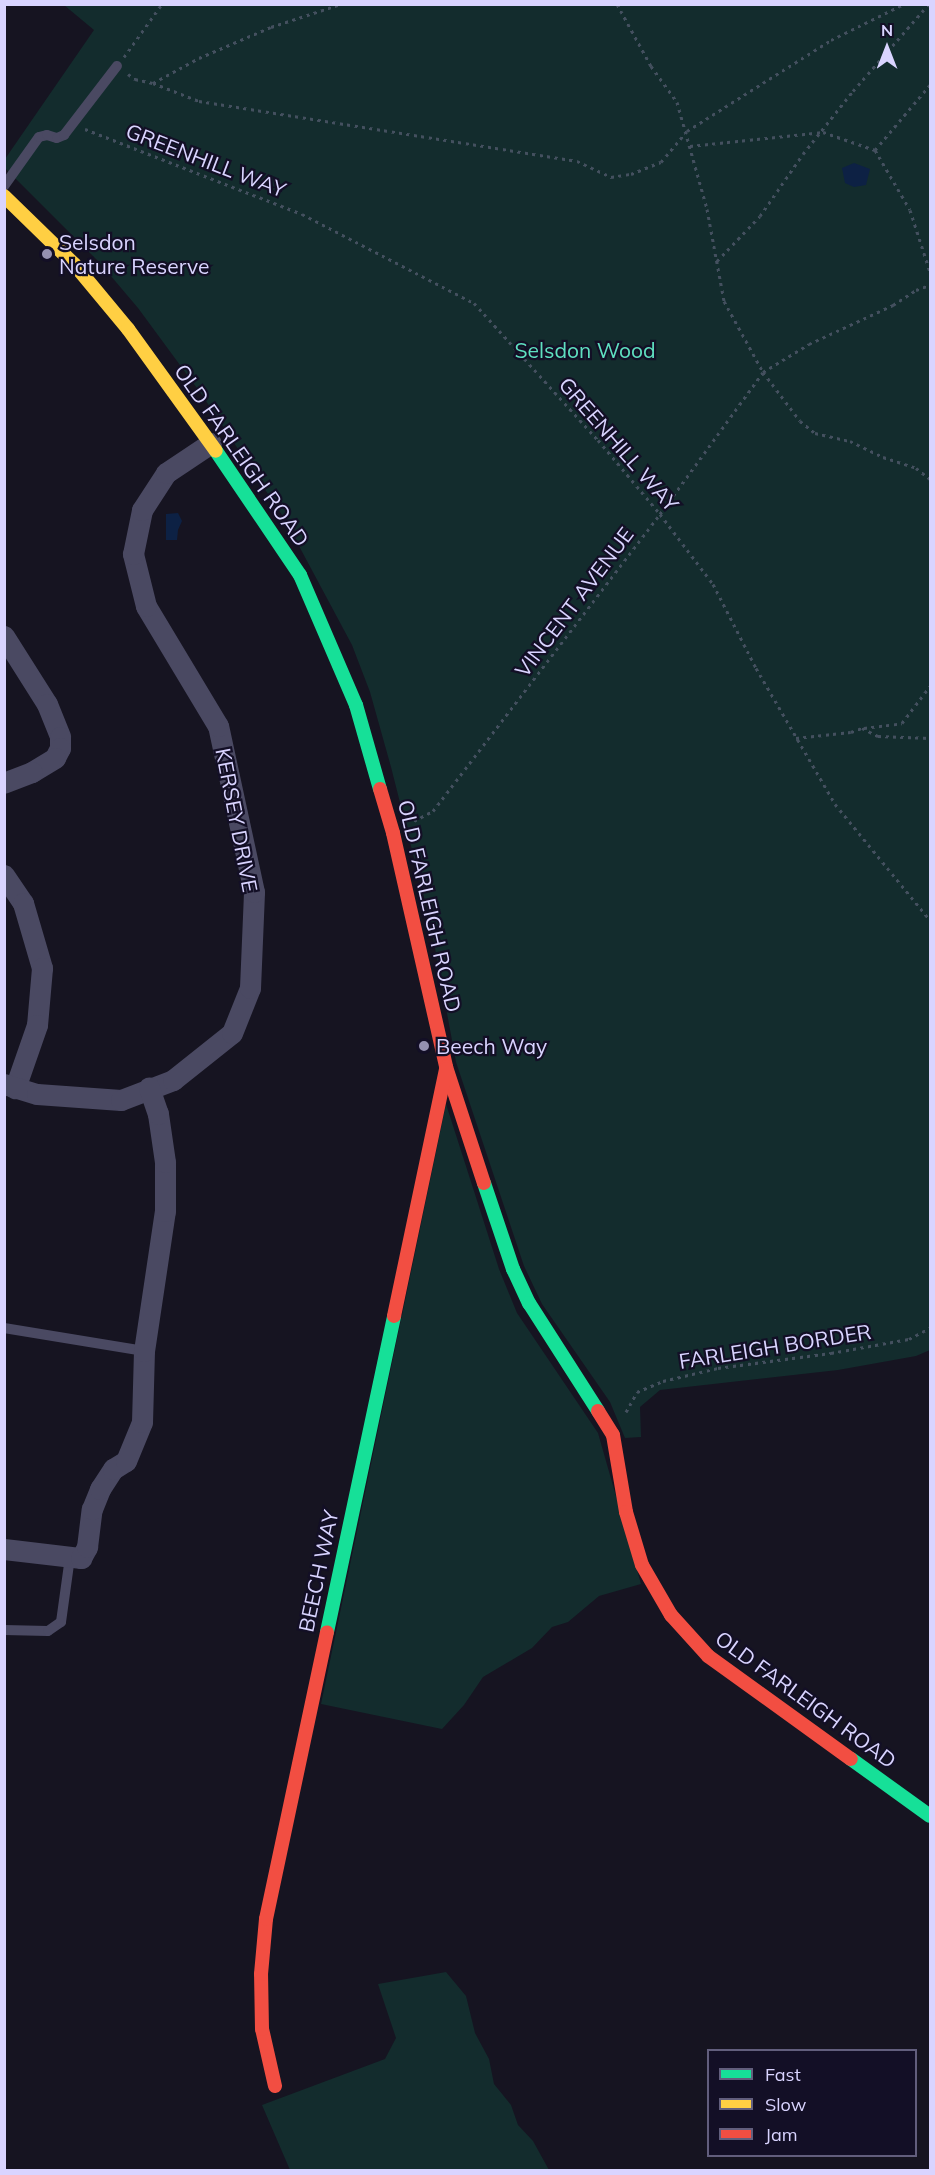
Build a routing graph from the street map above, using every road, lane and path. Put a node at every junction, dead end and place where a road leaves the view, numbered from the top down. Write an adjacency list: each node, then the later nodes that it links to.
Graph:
1 (162, 4): 6 (path)
2 (341, 4): 7 (path)
3 (617, 4): 10 (path)
4 (904, 4): 10 (path)
5 (929, 4): 11 (path)
6 (117, 66): 7 (path); 9 (lane)
7 (153, 83): 10 (path)
8 (930, 85): 13 (path)
9 (73, 122): 14 (lane); 22 (path, GREENHILL WAY)
10 (687, 131): 12 (path)
11 (823, 132): 12 (path); 13 (path); 16 (path)
12 (690, 146): 16 (path)
13 (875, 150): 17 (path)
14 (4, 186)
15 (4, 196): 20 (street, OLD FARLEIGH ROAD)
16 (717, 261): 19 (path)
17 (930, 272)
18 (930, 285): 19 (path)
19 (763, 372): 21 (path); 22 (path, VINCENT AVENUE)
20 (211, 443): 29 (street, OLD FARLEIGH ROAD); 34 (street, KERSEY DRIVE)
21 (930, 479)
22 (660, 514): 26 (path, GREENHILL WAY); 29 (path, VINCENT AVENUE)
23 (4, 636): 28 (street)
24 (930, 686): 25 (path)
25 (862, 728): 26 (path); 27 (path)
26 (796, 738): 31 (path, GREENHILL WAY)
27 (930, 738)
28 (4, 783)
29 (393, 833): 32 (street, OLD FARLEIGH ROAD)
30 (4, 875): 33 (street)
31 (930, 920)
32 (447, 1067): 38 (street, OLD FARLEIGH ROAD); 43 (street, BEECH WAY)
33 (10, 1086): 34 (street, KERSEY DRIVE)
34 (149, 1088): 37 (street)
35 (4, 1328): 37 (lane)
36 (930, 1328): 38 (path, FARLEIGH BORDER)
37 (144, 1351): 40 (street)
38 (613, 1435): 42 (street, OLD FARLEIGH ROAD)
39 (4, 1549): 40 (street)
40 (70, 1557): 41 (lane)
41 (4, 1630)
42 (930, 1816)
43 (275, 2086)

